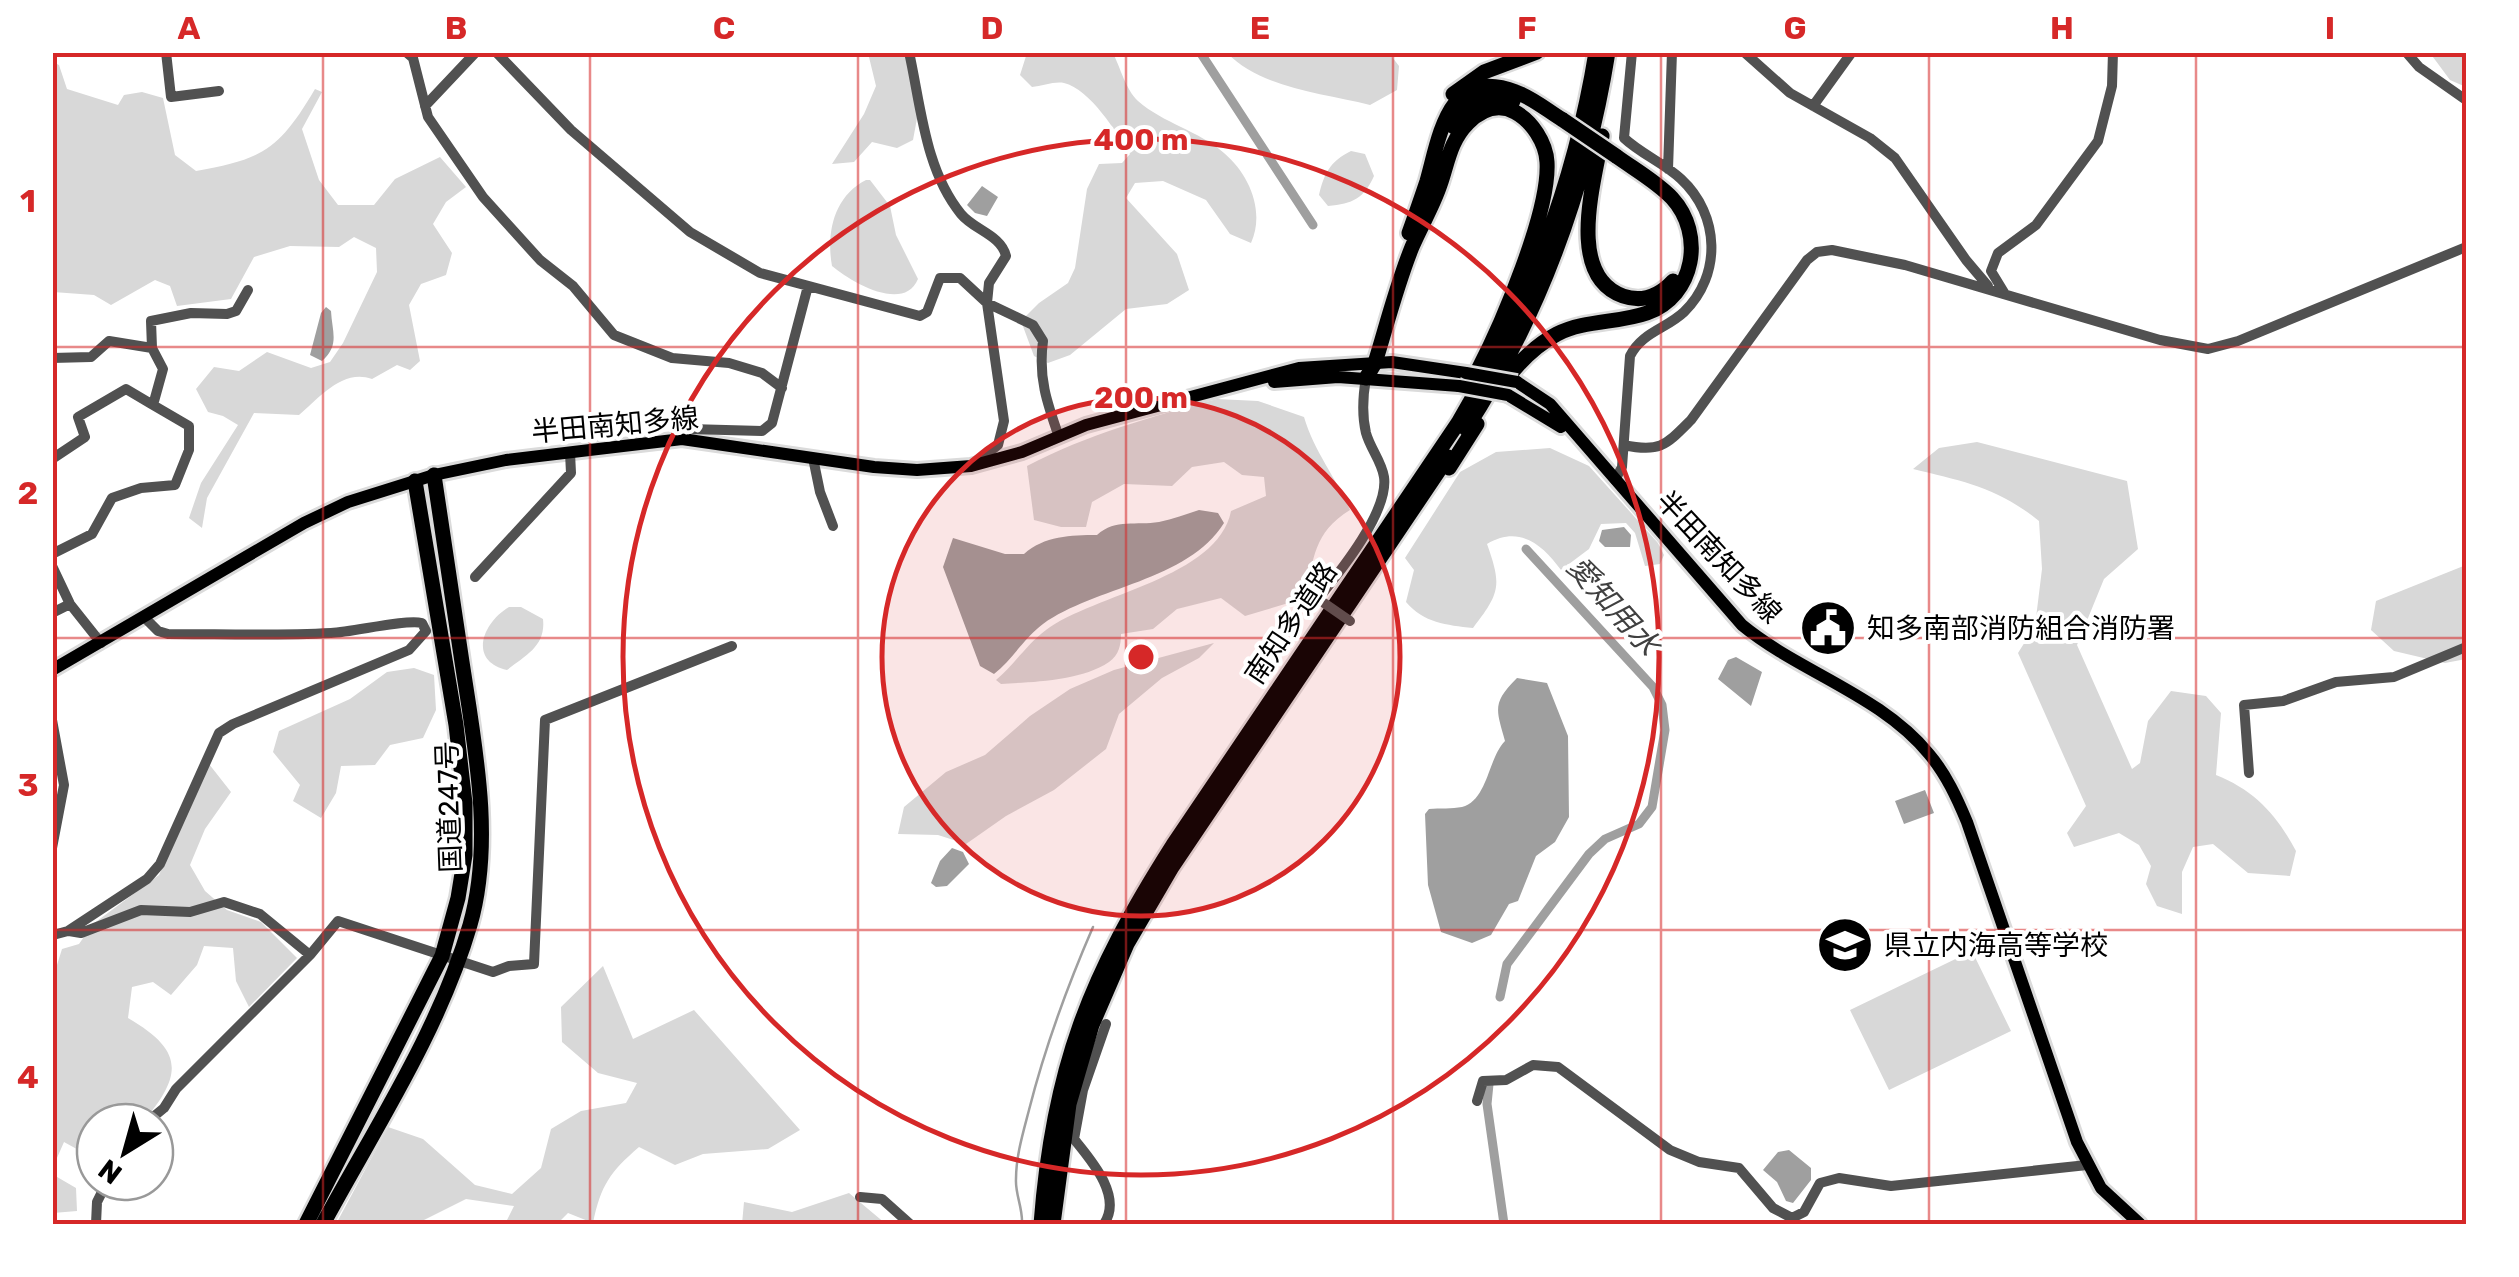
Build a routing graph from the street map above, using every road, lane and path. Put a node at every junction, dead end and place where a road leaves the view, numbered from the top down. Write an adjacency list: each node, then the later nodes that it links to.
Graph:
1 (166, 52): 15 (street)
2 (406, 52): 17 (street)
3 (476, 52): 17 (street)
4 (496, 52): 23 (street)
5 (909, 52): 26 (street)
6 (1537, 52): 19 (highway)
7 (1596, 52): 32 (highway, 南知多道路)
8 (1611, 52): 20 (highway); 44 (highway, 南知多道路)
9 (1632, 52): 21 (street)
10 (1672, 52): 21 (street)
11 (1744, 52): 18 (street)
12 (1852, 52): 18 (street)
13 (2113, 52): 25 (street)
14 (2406, 52): 16 (street)
15 (219, 92)
16 (2466, 100)
17 (425, 106): 30 (street)
18 (1812, 106): 25 (street)
19 (1443, 146): 20 (highway, bridge); 29 (highway); 32 (highway)
20 (1615, 159): 44 (highway)
21 (1668, 169): 35 (street)
22 (2466, 247): 25 (street)
23 (808, 286): 26 (street); 30 (street)
24 (248, 290): 27 (street)
25 (2000, 293): 35 (street)
26 (988, 304): 33 (street); 40 (street)
27 (152, 348): 28 (street); 31 (street)
28 (52, 358)
29 (1369, 368): 33 (main road, 半田南知多線); 39 (main road, 半田南知多線, bridge); 39 (main road, 半田南知多線, bridge); 52 (street, bridge)
30 (782, 388): 34 (street)
31 (153, 405): 38 (street); 46 (street)
32 (1458, 423): 73 (highway, 南知多道路)
33 (1059, 437): 40 (main road, 半田南知多線)
34 (682, 439): 36 (main road, 半田南知多線); 37 (main road, 半田南知多線)
35 (1624, 445): 42 (street)
36 (570, 453): 41 (main road, 半田南知多線); 48 (street)
37 (814, 458): 40 (main road, 半田南知多線); 45 (street)
38 (52, 459)
39 (1596, 459): 42 (main road, 半田南知多線)
40 (971, 466)
41 (434, 475): 43 (main road, 半田南知多線); 63 (highway, 国道247号)
42 (1615, 480): 67 (main road, 半田南知多線)
43 (416, 481): 51 (main road, 半田南知多線); 63 (highway, 国道247号)
44 (1410, 515): 74 (highway, 南知多道路)
45 (833, 526)
46 (52, 554)
47 (52, 566): 49 (street)
48 (475, 578)
49 (70, 604): 50 (street); 53 (street)
50 (52, 612)
51 (145, 618): 53 (main road, 半田南知多線); 60 (street)
52 (1350, 622)
53 (100, 643): 56 (main road, 半田南知多線)
54 (732, 646): 63 (street)
55 (2466, 647): 58 (street)
56 (52, 670)
57 (52, 720): 59 (street)
58 (2249, 773)
59 (52, 848)
60 (68, 930): 61 (street); 62 (street)
61 (53, 935)
62 (310, 955): 63 (street); 66 (street)
63 (450, 958): 70 (highway, 国道247号); 71 (highway, 国道247号)
64 (1106, 1024): 75 (street)
65 (1477, 1101): 69 (street)
66 (168, 1102)
67 (2087, 1165): 69 (street); 76 (main road, 半田南知多線)
68 (860, 1197): 72 (street)
69 (1794, 1221)
70 (306, 1224)
71 (324, 1224)
72 (910, 1224)
73 (1041, 1224)
74 (1053, 1224)
75 (1104, 1224)
76 (2140, 1224)

